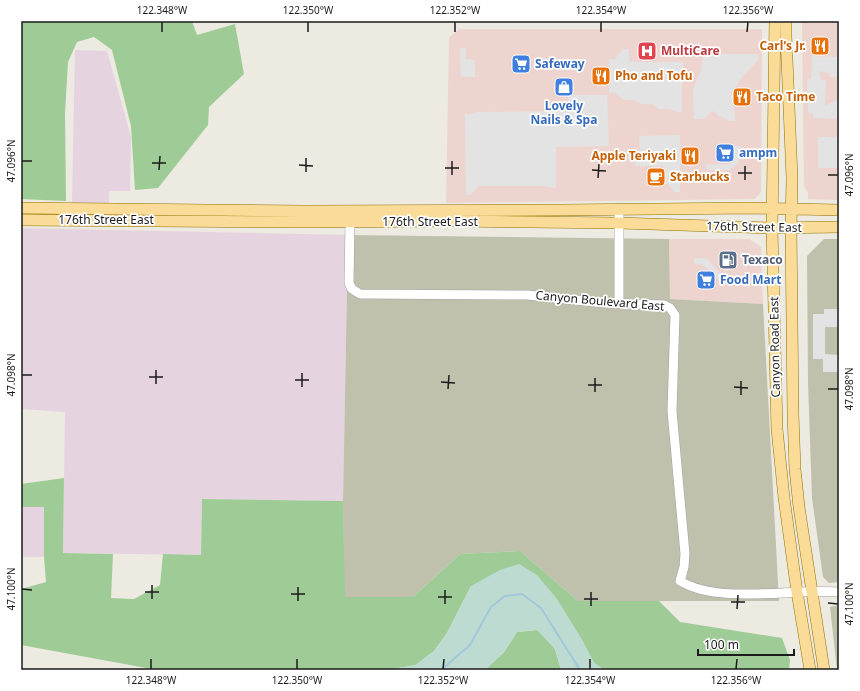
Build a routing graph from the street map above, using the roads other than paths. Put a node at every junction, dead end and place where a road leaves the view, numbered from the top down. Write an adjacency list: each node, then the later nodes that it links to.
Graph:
1 (775, 21): 4 (main road, Canyon Road East)
2 (786, 21): 7 (main road, Canyon Road East)
3 (21, 208): 5 (main road, 176th Street East)
4 (773, 208): 6 (main road, 176th Street East); 7 (main road, 176th Street East); 16 (main road, Canyon Road East)
5 (114, 209): 8 (main road, 176th Street East); 11 (main road)
6 (619, 209): 8 (main road, 176th Street East); 14 (street)
7 (792, 209): 9 (main road, 176th Street East); 17 (main road, Canyon Road East)
8 (357, 210): 12 (main road)
9 (839, 210)
10 (21, 220): 11 (main road, 176th Street East)
11 (73, 220): 12 (main road, 176th Street East)
12 (306, 222): 13 (main road, 176th Street East)
13 (350, 222): 14 (main road, 176th Street East); 18 (street, Canyon Boulevard East)
14 (619, 223): 16 (main road, 176th Street East); 18 (street)
15 (839, 227): 17 (main road, 176th Street East)
16 (772, 228): 17 (main road, 176th Street East); 20 (main road, Canyon Road East)
17 (791, 228): 19 (main road, Canyon Road East)
18 (619, 303): 20 (street, Canyon Boulevard East)
19 (812, 591): 20 (street); 21 (street); 23 (main road, Canyon Road East)
20 (797, 592): 22 (main road, Canyon Road East)
21 (839, 592)
22 (810, 670)
23 (824, 670)

